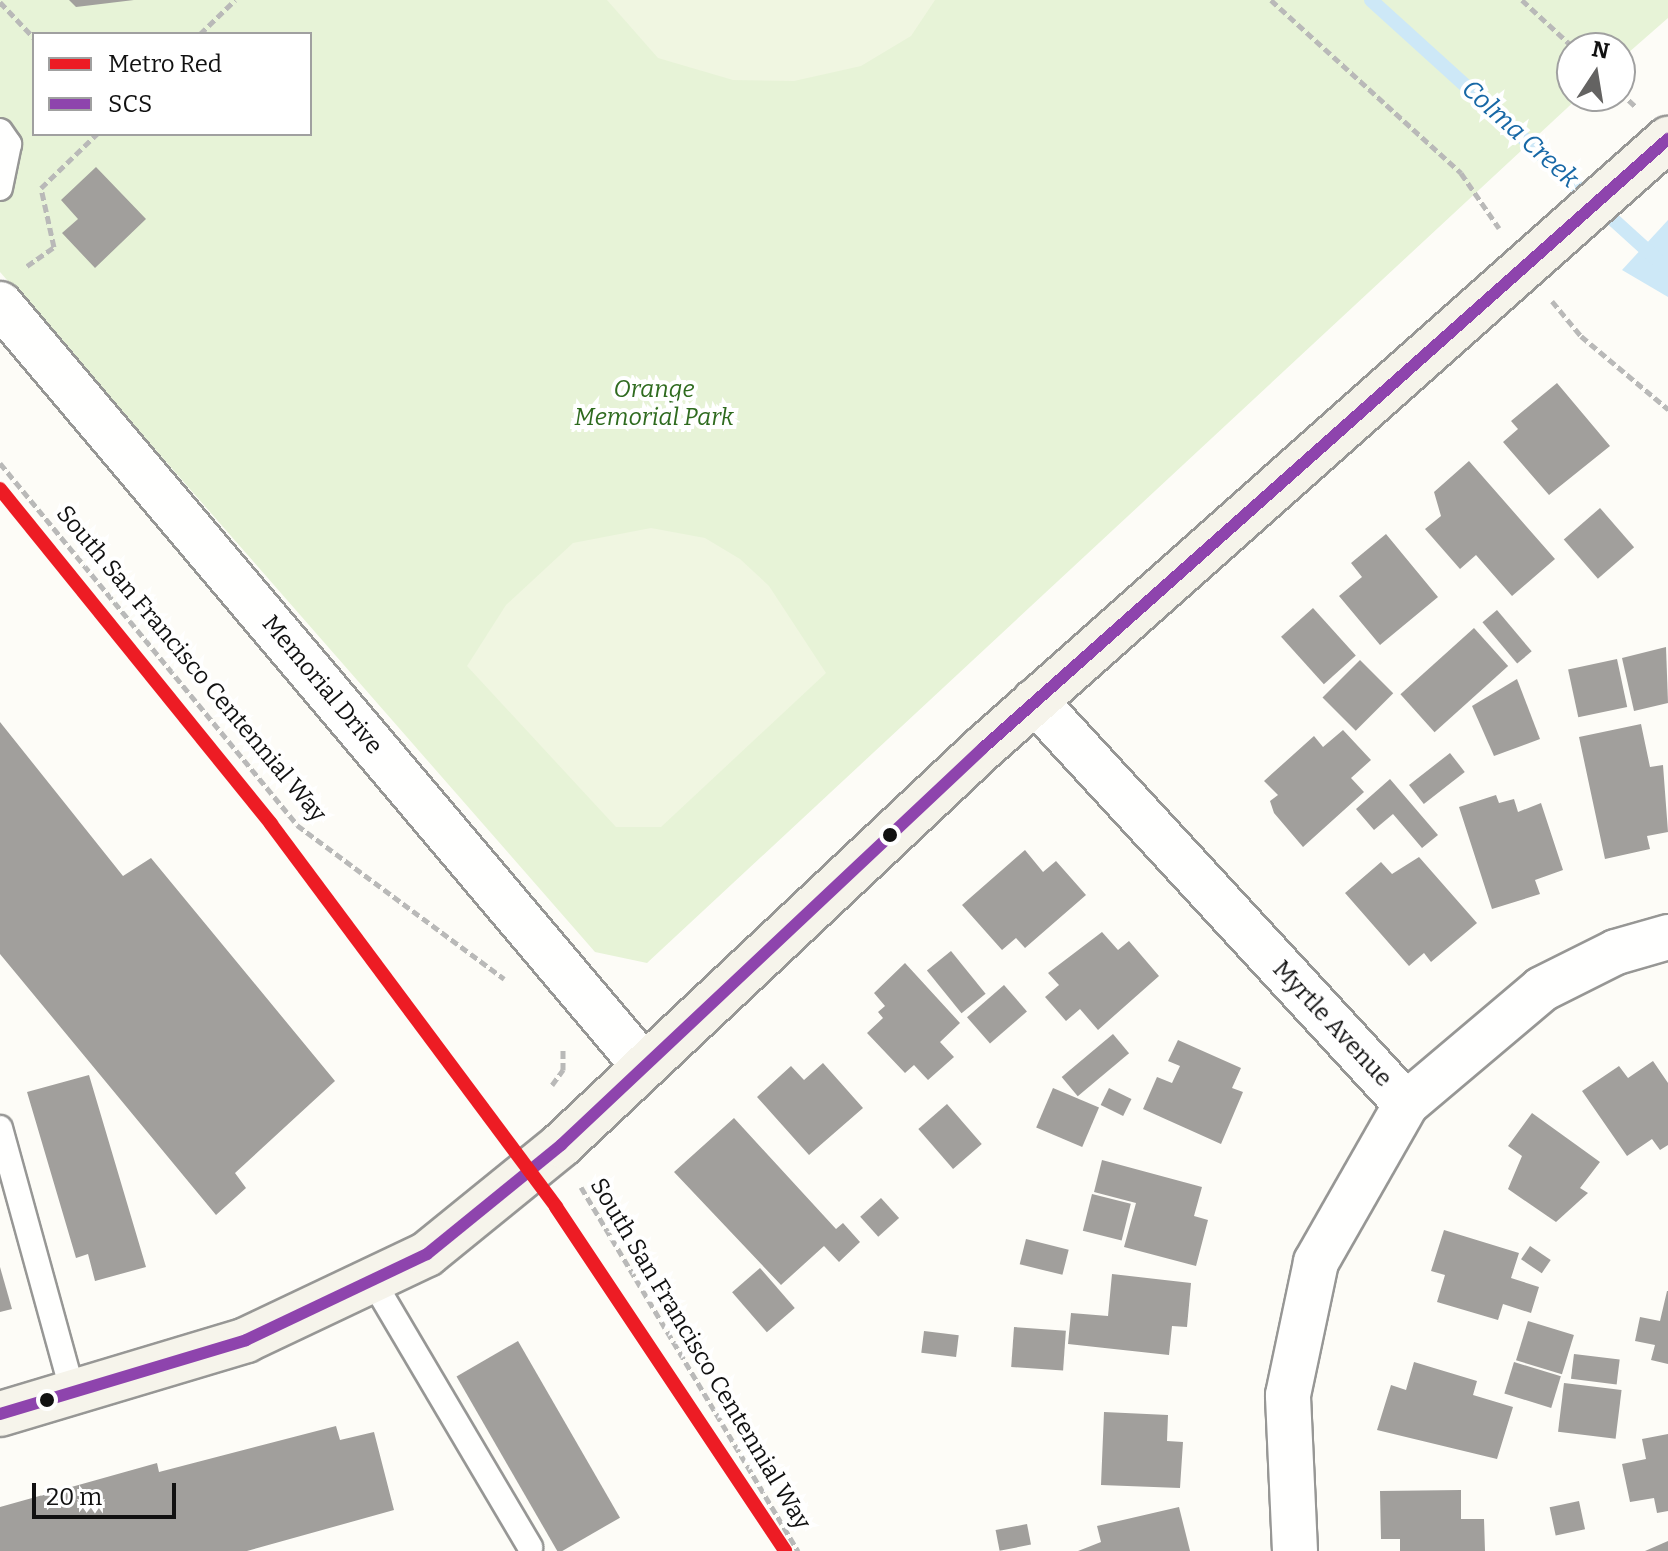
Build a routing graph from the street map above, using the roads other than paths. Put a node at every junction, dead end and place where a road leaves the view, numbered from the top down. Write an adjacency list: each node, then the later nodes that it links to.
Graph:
1 (0, 131): 3 (lane)
2 (1654, 150): 5 (street)
3 (0, 188)
4 (11, 287): 7 (street, Memorial Drive)
5 (1035, 701): 7 (street); 8 (street, Myrtle Avenue)
6 (1668, 937): 8 (street)
7 (644, 1066): 10 (street)
8 (1406, 1104): 14 (street, Myrtle Avenue)
9 (0, 1128): 11 (lane)
10 (374, 1283): 11 (street); 13 (lane)
11 (74, 1396): 12 (street)
12 (0, 1414)
13 (530, 1547)
14 (1295, 1551)

